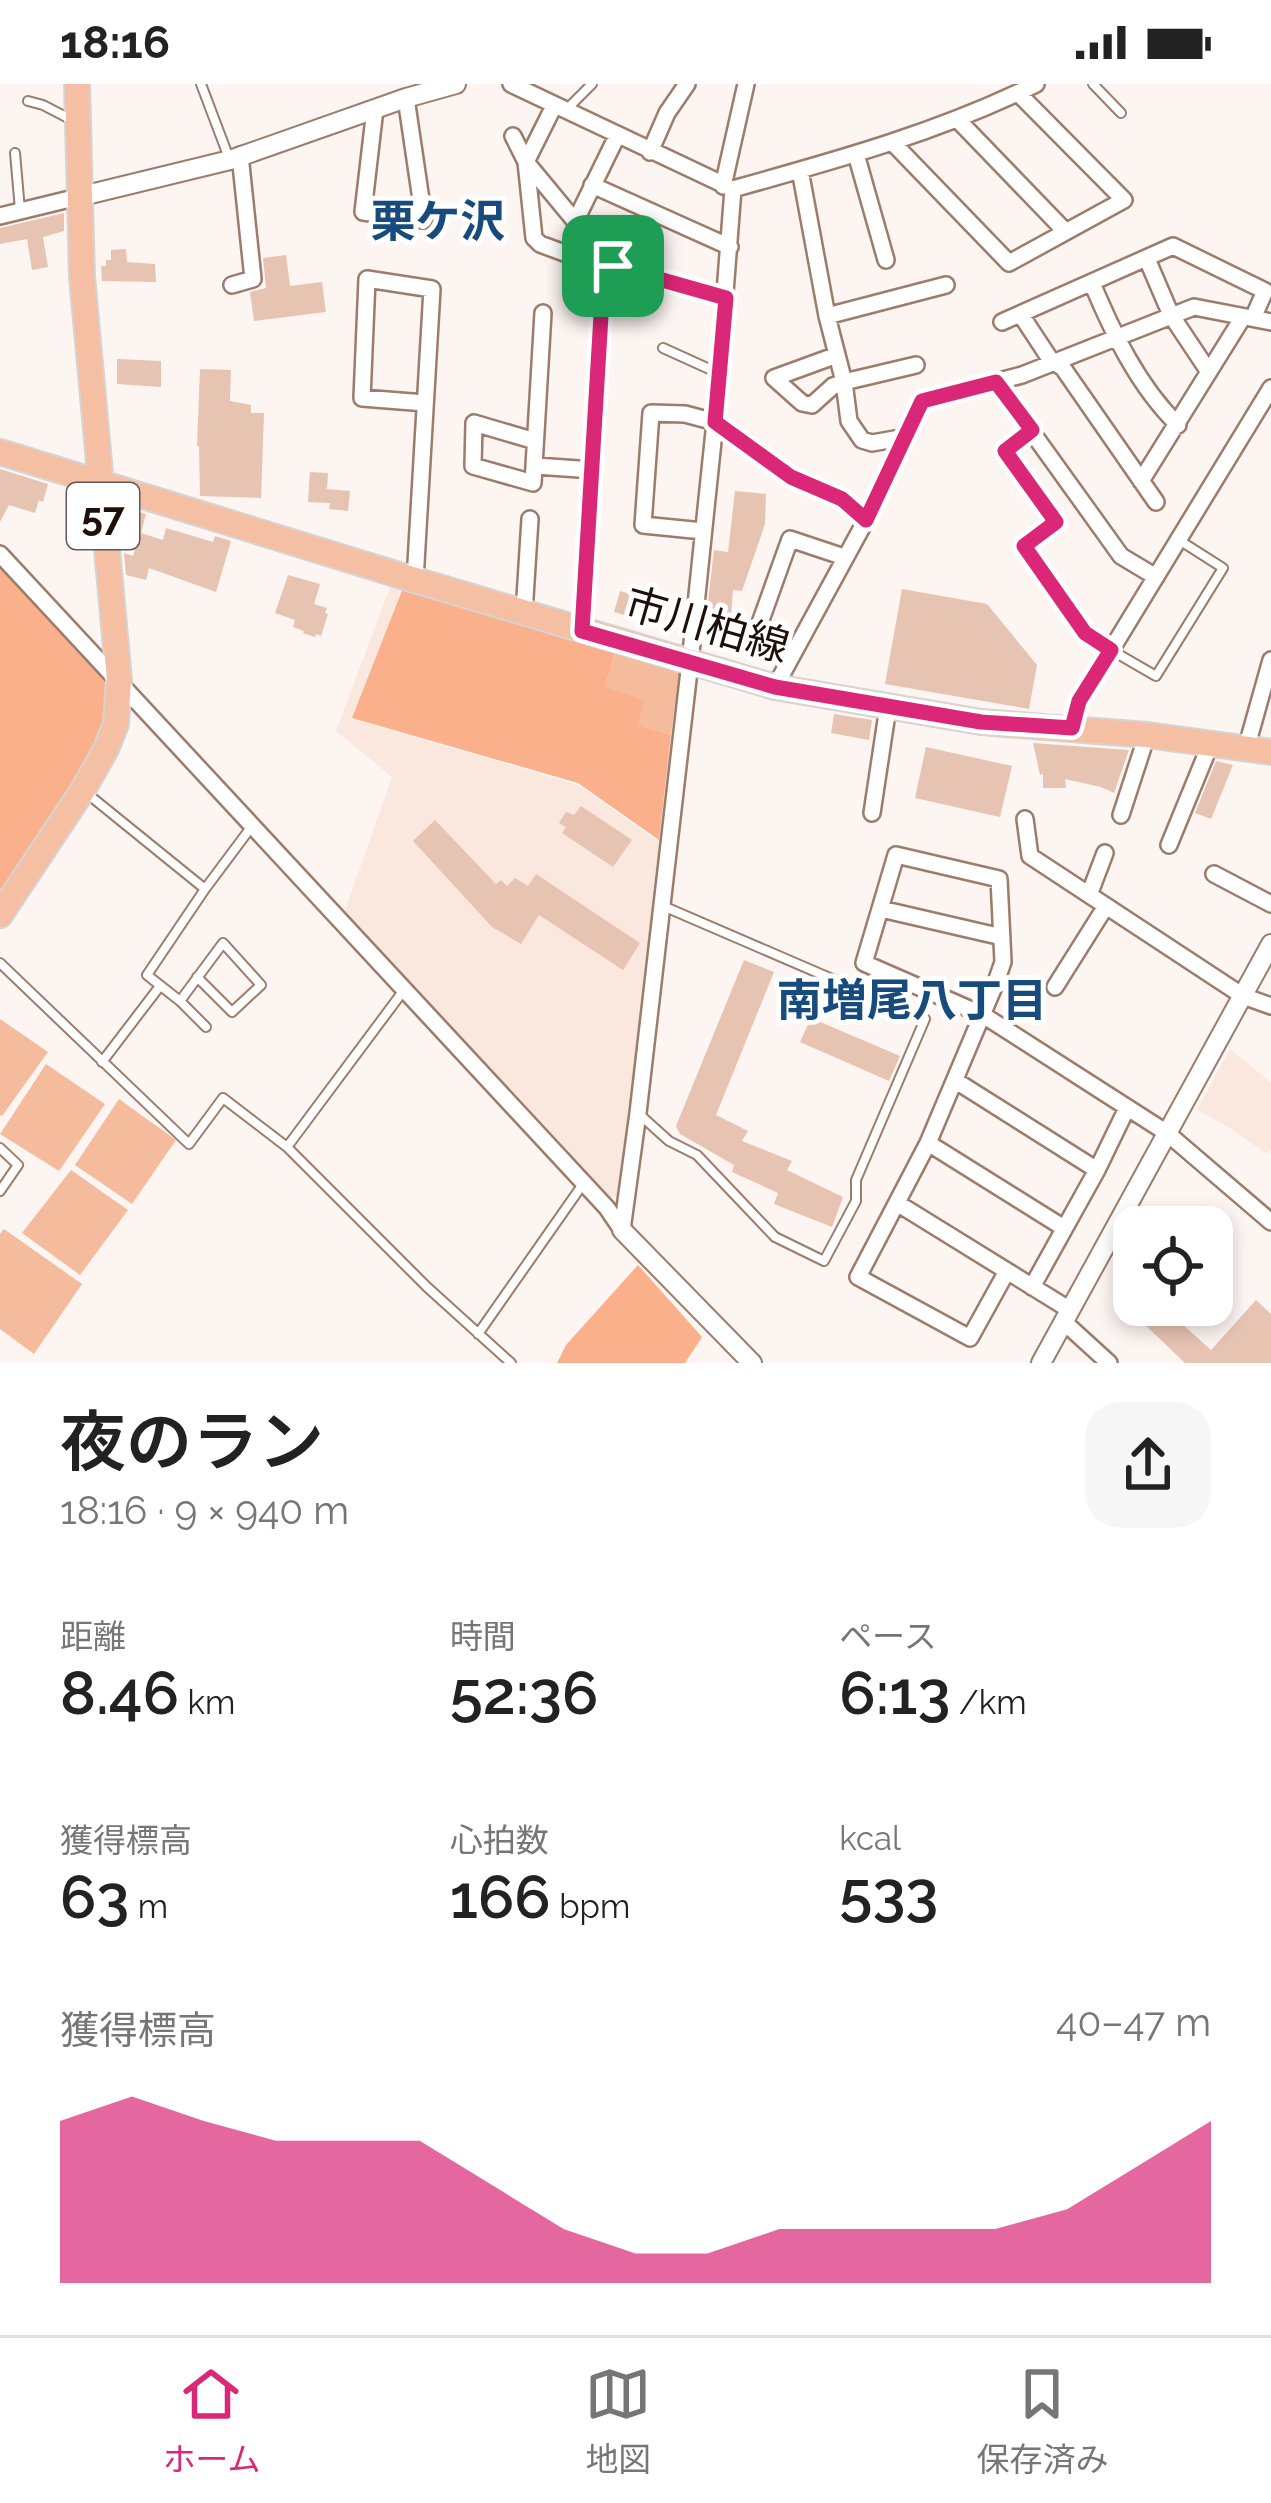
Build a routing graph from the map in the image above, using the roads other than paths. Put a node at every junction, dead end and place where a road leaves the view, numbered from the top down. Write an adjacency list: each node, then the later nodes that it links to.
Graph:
1 (201, 84): 24 (lane)
2 (456, 84): 11 (street)
3 (514, 84): 13 (street)
4 (592, 84): 13 (lane)
5 (687, 84): 21 (street)
6 (746, 84): 28 (street)
7 (1036, 84): 10 (street)
8 (1093, 84): 15 (lane)
9 (79, 85): 17 (main road, 57)
10 (1018, 93): 16 (street); 33 (street)
11 (406, 98): 14 (street); 14 (street)
12 (28, 101): 17 (lane)
13 (559, 108): 19 (street); 25 (street)
14 (374, 109): 24 (street)
15 (1120, 113)
16 (957, 119): 20 (street); 33 (street)
17 (76, 122): 29 (main road, 57)
18 (513, 136): 25 (street)
19 (617, 136): 21 (street); 27 (street)
20 (893, 143): 23 (street); 33 (street)
21 (650, 152): 28 (street)
22 (15, 154): 30 (lane)
23 (856, 154): 26 (street); 36 (street)
24 (235, 158): 29 (street); 39 (street)
25 (526, 162): 32 (street); 37 (street)
26 (800, 170): 28 (street); 45 (street)
27 (592, 184): 32 (street); 34 (street)
28 (728, 187): 34 (street)
29 (78, 197): 30 (street); 68 (main road, 57)
30 (20, 210): 31 (street)
31 (0, 216)
32 (576, 220): 37 (street)
33 (1065, 231)
34 (730, 247): 41 (street)
35 (1148, 259): 38 (street); 44 (street); 46 (street)
36 (886, 260)
37 (613, 266): 41 (street); 66 (street)
38 (1092, 283): 43 (street); 48 (street)
39 (232, 285)
40 (946, 285): 45 (street)
41 (726, 298): 54 (street)
42 (543, 313): 63 (street)
43 (1021, 315): 47 (street); 51 (street)
44 (1171, 315): 46 (street); 48 (street); 53 (street)
45 (827, 316): 50 (street)
46 (1256, 319): 53 (street)
47 (1002, 322)
48 (1115, 338): 51 (street); 60 (street)
49 (663, 348): 54 (lane)
50 (837, 355): 55 (street); 55 (street)
51 (1056, 362): 56 (street); 67 (street)
52 (916, 365): 55 (street)
53 (1209, 372): 60 (street)
54 (718, 373): 59 (street)
55 (844, 382): 62 (street)
56 (996, 382): 61 (street); 62 (street)
57 (1271, 388): 73 (street)
58 (425, 404): 58 (street); 77 (street)
59 (715, 422): 71 (street); 72 (street); 72 (street)
60 (1178, 424): 67 (street)
61 (1032, 430): 76 (street); 81 (street)
62 (906, 437): 71 (street)
63 (535, 441): 65 (street); 65 (street)
64 (0, 452): 68 (main road, 市川柏線)
65 (536, 466): 66 (street)
66 (593, 470): 79 (street)
67 (1141, 481): 69 (street)
68 (100, 484): 77 (main road, 市川柏線); 84 (main road, 57)
69 (1156, 502)
70 (530, 519): 78 (street)
71 (866, 520): 75 (street)
72 (703, 531): 83 (street)
73 (1178, 539): 76 (street); 81 (lane)
74 (0, 554): 84 (street)
75 (844, 557): 80 (street); 80 (street)
76 (1156, 577): 81 (street)
77 (415, 580): 78 (main road, 市川柏線)
78 (524, 613): 79 (main road, 市川柏線)
79 (582, 631): 83 (main road, 市川柏線)
80 (795, 650): 85 (street)
81 (1111, 650): 88 (street)
82 (1271, 660): 86 (street)
83 (690, 662): 85 (main road, 市川柏線); 103 (street)
84 (119, 680): 92 (main road, 57); 96 (street)
85 (775, 687): 87 (main road, 市川柏線)
86 (1266, 698): 91 (street)
87 (888, 706): 88 (main road, 市川柏線); 93 (street)
88 (1072, 728): 89 (main road, 市川柏線)
89 (1148, 735): 90 (main road, 市川柏線); 94 (street)
90 (1210, 745): 91 (main road, 市川柏線); 97 (street)
91 (1259, 750)
92 (83, 790): 100 (lane); 106 (main road, 57)
93 (872, 813)
94 (1121, 815)
95 (1025, 819): 101 (street)
96 (253, 825): 100 (lane); 113 (street)
97 (1169, 845)
98 (1105, 853): 101 (street)
99 (1214, 874): 102 (street)
100 (205, 889): 111 (lane)
101 (1089, 895): 104 (street)
102 (1271, 904)
103 (662, 905): 122 (street); 122 (lane)
104 (1106, 906): 112 (street); 114 (street)
105 (881, 909): 107 (street); 107 (street); 117 (street)
106 (0, 914)
107 (1003, 937): 117 (street)
108 (1271, 944): 114 (street)
109 (0, 963): 119 (lane)
110 (196, 977): 110 (lane); 115 (lane)
111 (160, 986): 115 (lane); 119 (lane)
112 (1055, 987)
113 (405, 989): 125 (lane); 128 (street)
114 (1243, 996): 116 (street); 123 (street)
115 (180, 1001): 118 (lane)
116 (1271, 1006)
117 (983, 1015): 120 (street); 121 (street)
118 (206, 1027)
119 (102, 1062): 125 (lane)
120 (956, 1081): 124 (street); 127 (street)
121 (1127, 1108): 123 (street); 127 (street)
122 (638, 1114): 133 (street)
123 (1167, 1133): 131 (street); 136 (street)
124 (928, 1143): 130 (street); 132 (street)
125 (287, 1147): 137 (lane)
126 (0, 1148): 129 (lane)
127 (1097, 1169): 132 (street)
128 (584, 1183): 133 (street); 137 (lane)
129 (0, 1192)
130 (897, 1202): 134 (street); 134 (street)
131 (1271, 1222)
132 (1064, 1228): 135 (street)
133 (622, 1230): 139 (street)
134 (1007, 1270): 135 (street)
135 (1032, 1286): 136 (street)
136 (1067, 1316): 140 (street); 141 (street)
137 (477, 1334): 138 (lane)
138 (512, 1363)
139 (752, 1363)
140 (1041, 1363)
141 (1109, 1363)

